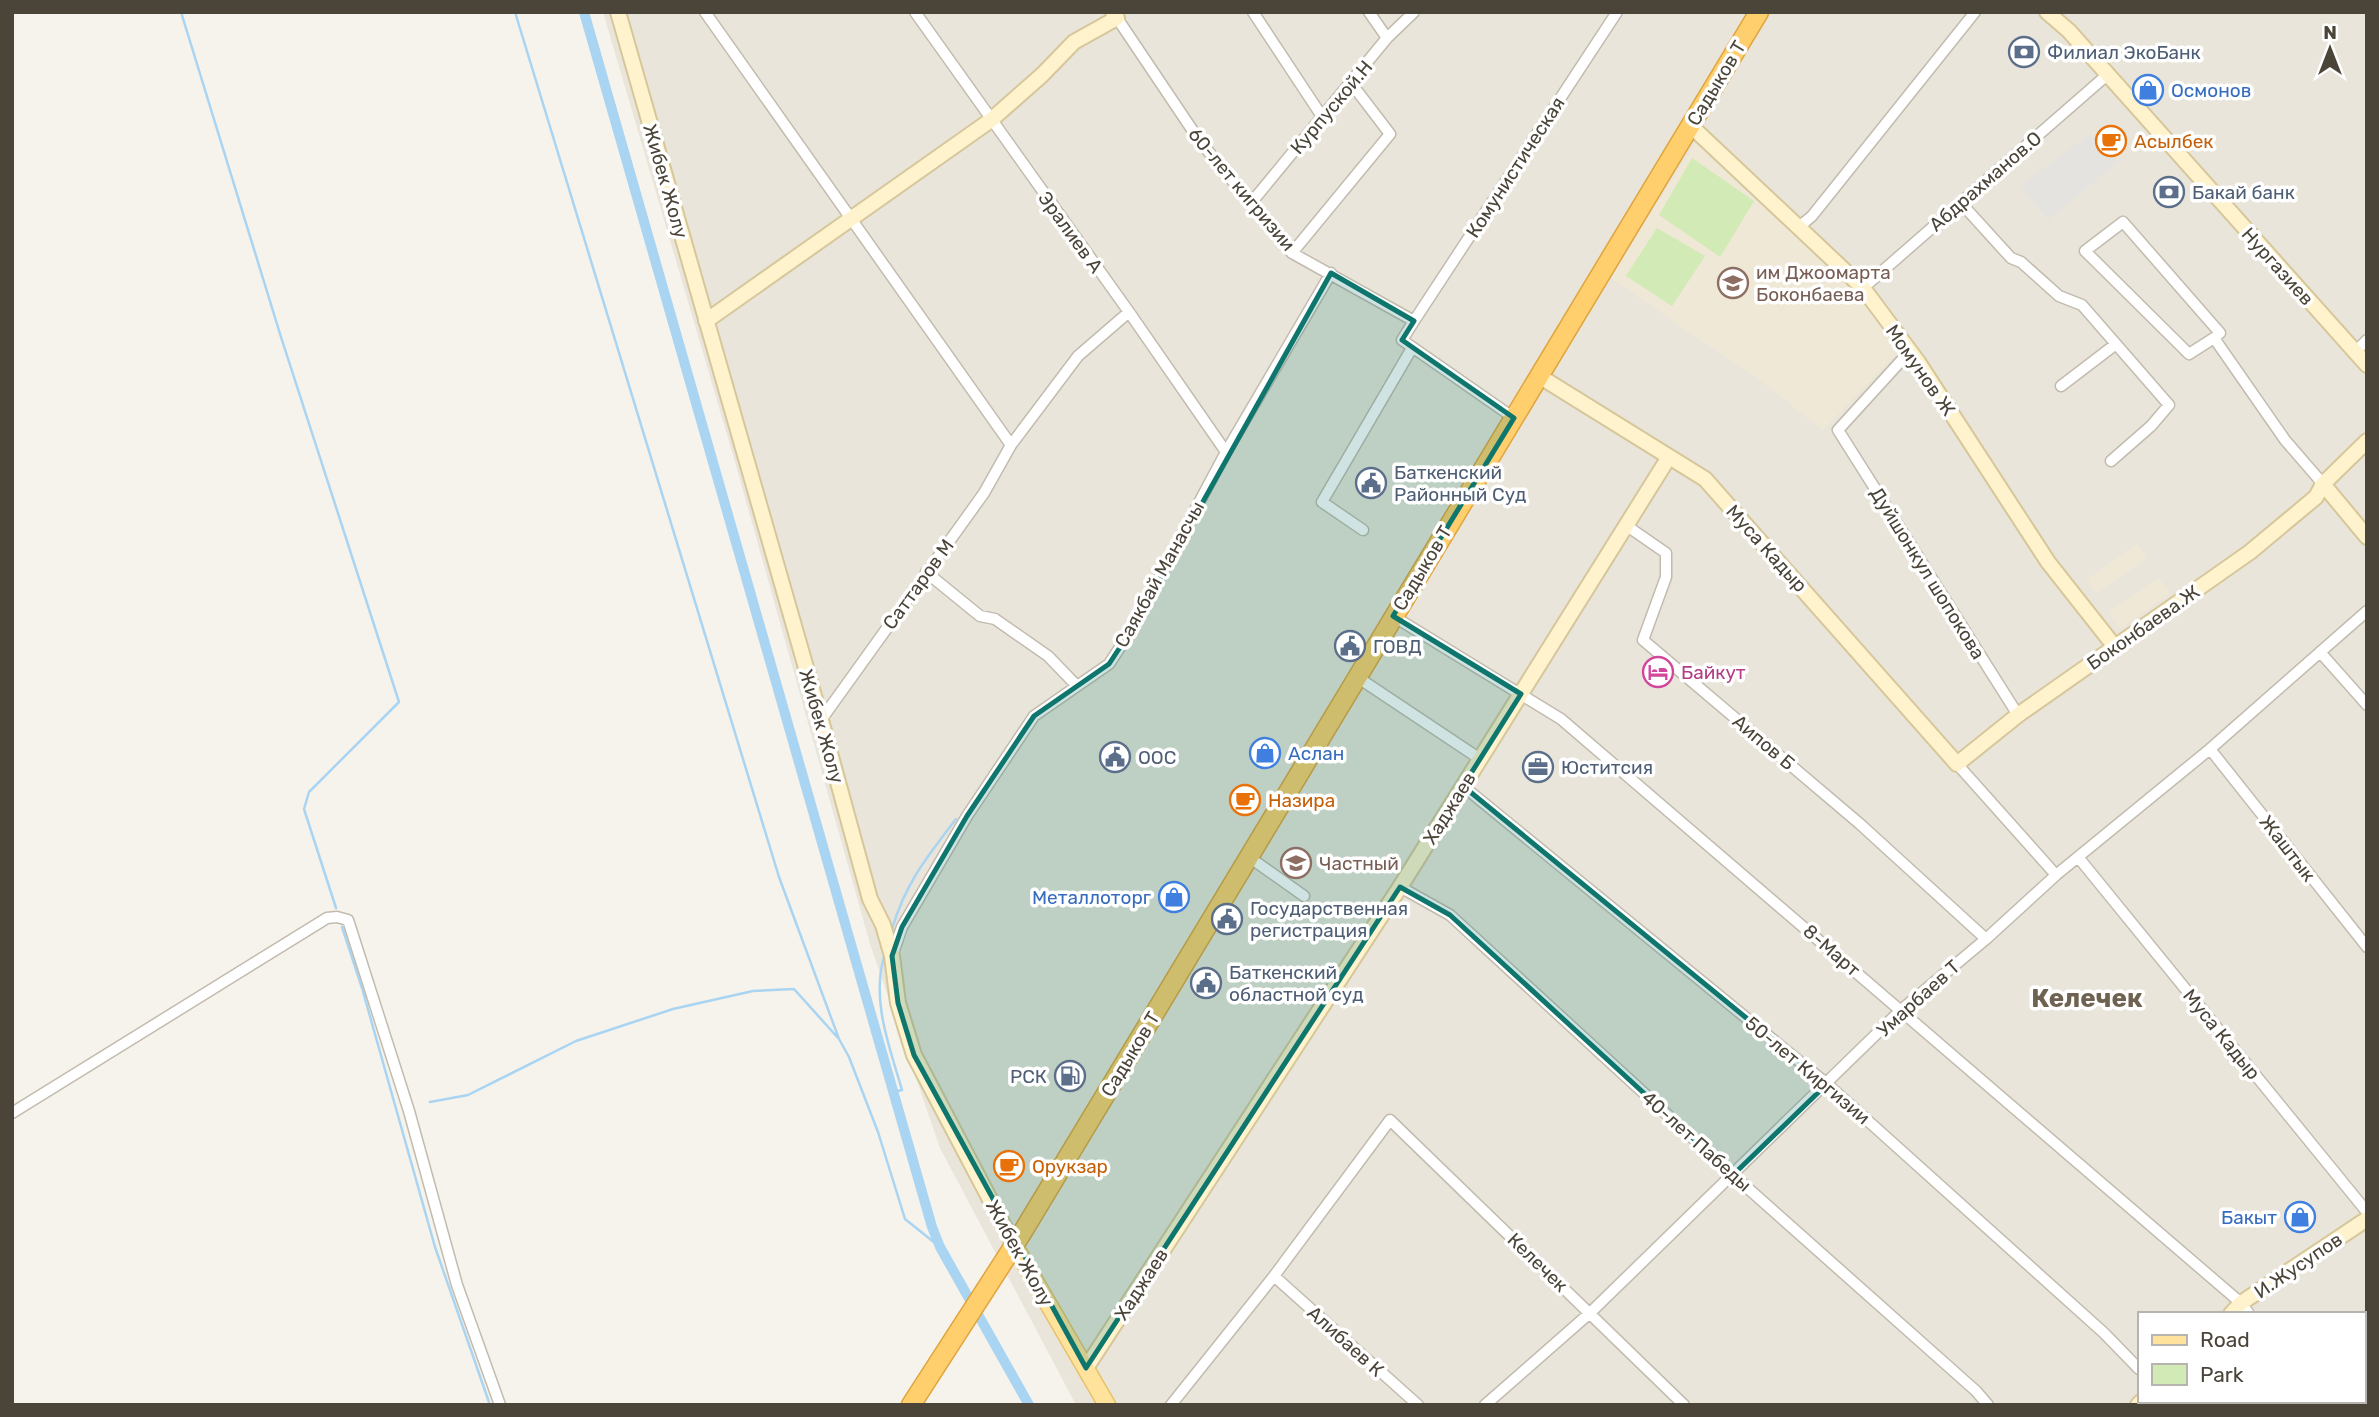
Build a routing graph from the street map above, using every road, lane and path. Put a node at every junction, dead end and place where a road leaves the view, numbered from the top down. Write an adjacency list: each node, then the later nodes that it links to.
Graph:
1 (618, 12): 26 (street, Жибек Жолу)
2 (705, 12): 20 (street)
3 (915, 12): 16 (street, Эралиев А)
4 (1253, 12): 15 (street)
5 (1369, 12): 12 (street)
6 (1414, 12): 12 (street, Курпуской.Н)
7 (1617, 12): 27 (street, Комунистическая)
8 (1975, 12): 21 (street)
9 (2047, 12): 13 (street, Нургазиев)
10 (1758, 13): 17 (highway, Садыков Т)
11 (1115, 15): 16 (street); 18 (street, 60-лет кигризии)
12 (1388, 38): 14 (street, Курпуской.Н)
13 (2107, 75): 19 (street, Абдрахманов.О); 33 (street, Нургазиев)
14 (1351, 83): 15 (street, Курпуской.Н); 22 (street)
15 (1323, 118): 18 (street, Курпуской.Н)
16 (991, 120): 20 (street); 25 (street, Эралиев А)
17 (1690, 125): 21 (street, Момунов Ж); 35 (highway, Садыков Т)
18 (1251, 203): 22 (street, 60-лет кигризии)
19 (1961, 203): 24 (street, Абдрахманов.О); 30 (street)
20 (853, 219): 26 (street); 39 (street)
21 (1799, 227): 24 (street, Момунов Ж)
22 (1292, 253): 23 (street, 60-лет кигризии)
23 (1331, 273): 27 (street, 60-лет кигризии); 40 (street, Саякбай Манасчы)
24 (1863, 288): 32 (street, Момунов Ж)
25 (1129, 312): 39 (street, Саттаров М); 40 (street, Эралиев А)
26 (706, 321): 57 (street, Жибек Жолу)
27 (1414, 321): 31 (street)
28 (2214, 338): 28 (street); 43 (street)
29 (2367, 340): 33 (street)
30 (2116, 344): 36 (street); 42 (street)
31 (1412, 348): 37 (street); 45 (street)
32 (1910, 351): 50 (street, Момунов Ж); 56 (street, Дуйшонкул шопокова)
33 (2355, 352): 34 (street, Нургазиев)
34 (2367, 365)
35 (1539, 376): 37 (highway, Садыков Т); 41 (street, Муса Кадыр)
36 (2061, 386)
37 (1514, 418): 49 (highway, Садыков Т)
38 (2367, 441): 43 (street, Боконбаева.Ж)
39 (1011, 445): 47 (street, Саттаров М)
40 (1226, 452): 53 (street, Саякбай Манасчы)
41 (1670, 457): 44 (street, Хаджаев); 60 (street, Муса Кадыр)
42 (2111, 461)
43 (2323, 484): 46 (street); 50 (street, Боконбаева.Ж)
44 (1626, 526): 54 (street, Хаджаев); 67 (street, Аипов Б)
45 (1363, 530)
46 (2367, 537)
47 (926, 572): 53 (street); 57 (street, Саттаров М)
48 (2367, 611): 51 (street, Умарбаев Т)
49 (1393, 617): 52 (highway, Садыков Т); 54 (street, 8-Март)
50 (2115, 647): 56 (street, Боконбаева.Ж)
51 (2320, 652): 55 (street); 58 (street, Умарбаев Т)
52 (1357, 677): 59 (street); 62 (highway, Садыков Т)
53 (1077, 686): 69 (street, Саякбай Манасчы)
54 (1521, 694): 59 (street, Хаджаев); 70 (street, 8-Март)
55 (2367, 705)
56 (2018, 715): 60 (street, Боконбаева.Ж)
57 (821, 720): 69 (street, Жибек Жолу)
58 (2210, 749): 63 (street, Умарбаев Т); 68 (street, Жаштык)
59 (1480, 759): 61 (street, Хаджаев)
60 (1957, 764): 64 (street)
61 (1463, 786): 65 (street, Хаджаев); 71 (street, 50-лет Киргизии)
62 (1249, 857): 66 (street); 76 (highway, Садыков Т)
63 (2078, 858): 64 (street, Умарбаев Т); 74 (street, Муса Кадыр)
64 (2056, 876): 67 (street, Умарбаев Т)
65 (1400, 887): 73 (street, 40-лет Пабеды); 80 (street, Хаджаев)
66 (1304, 896)
67 (1986, 939): 70 (street, Умарбаев Т)
68 (2367, 947)
69 (892, 956): 76 (street, Жибек Жолу)
70 (1901, 1010): 71 (street, Умарбаев Т); 78 (street, 8-Март)
71 (1827, 1084): 73 (street, Умарбаев Т); 81 (street, 50-лет Киргизии)
72 (12, 1113): 82 (street)
73 (1733, 1175): 79 (street, Умарбаев Т); 89 (street, 40-лет Пабеды)
74 (2367, 1212)
75 (2367, 1219): 78 (street, И.Жусупов)
76 (1018, 1239): 80 (main road, Жибек Жолу); 83 (highway, Садыков Т)
77 (1274, 1276): 79 (street, Келечек); 85 (street); 86 (street, Алибаев К)
78 (2241, 1310)
79 (1591, 1312): 87 (street, Умарбаев Т); 88 (street, Келечек)
80 (1086, 1368): 84 (main road, Жибек Жолу)
81 (2138, 1368)
82 (500, 1405)
83 (911, 1405)
84 (1107, 1405)
85 (1171, 1405)
86 (1418, 1405)
87 (1485, 1405)
88 (1684, 1405)
89 (1988, 1405)

